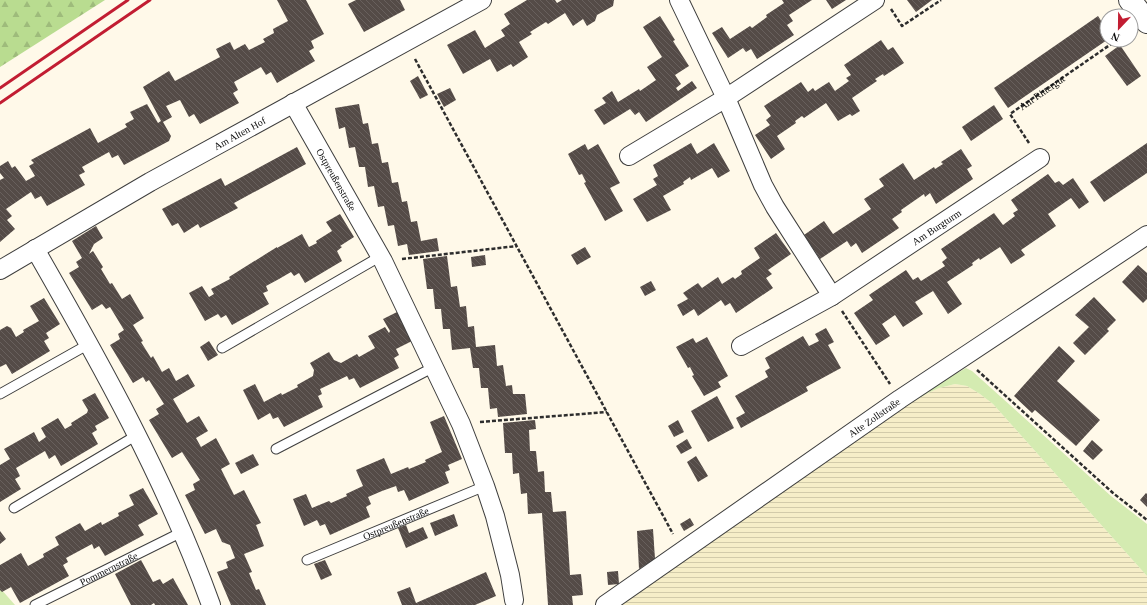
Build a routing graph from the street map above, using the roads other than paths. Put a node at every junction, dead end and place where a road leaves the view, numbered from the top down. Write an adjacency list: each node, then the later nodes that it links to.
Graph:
1 (482, 0): 7 (street, Am Alten Hof)
2 (679, 0): 6 (street)
3 (1130, 0): 5 (street)
4 (882, 3): 6 (street)
5 (1147, 22)
6 (726, 98): 8 (street); 14 (street)
7 (293, 103): 11 (street, Am Alten Hof); 12 (street, Ostpreußenstraße)
8 (629, 156)
9 (1040, 158): 14 (street, Am Burgturm)
10 (1147, 235): 29 (street, Alte Zollstraße)
11 (35, 249): 13 (street, Am Alten Hof); 15 (street)
12 (382, 259): 17 (lane); 18 (street, Ostpreußenstraße)
13 (0, 270)
14 (832, 296): 16 (street, Am Burgturm)
15 (89, 344): 19 (lane); 20 (street)
16 (741, 346)
17 (222, 348)
18 (434, 367): 21 (lane); 22 (street, Ostpreußenstraße)
19 (0, 394)
20 (138, 435): 23 (lane); 24 (street)
21 (276, 449)
22 (485, 486): 25 (lane, Ostpreußenstraße); 26 (street, Ostpreußenstraße)
23 (14, 508)
24 (182, 532): 27 (lane, Pommernstraße); 28 (street)
25 (307, 560)
26 (513, 602)
27 (35, 605)
28 (211, 605)
29 (605, 605)

